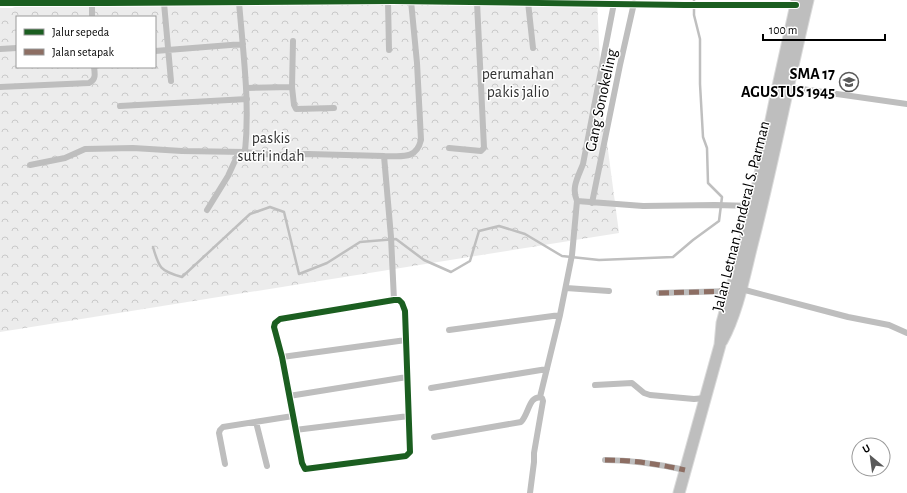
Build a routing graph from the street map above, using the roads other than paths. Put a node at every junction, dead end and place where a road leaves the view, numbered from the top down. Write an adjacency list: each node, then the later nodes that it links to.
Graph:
1 (808, 0): 31 (highway, Jalan Letnan Jenderal S. Parman)
2 (9, 1): 13 (street); 14 (street)
3 (301, 1): 4 (street); 8 (street)
4 (388, 1): 5 (street); 25 (street)
5 (412, 1): 6 (street); 40 (street)
6 (467, 1): 9 (street)
7 (548, 1): 10 (street); 16 (street)
8 (239, 2): 15 (street); 20 (street)
9 (477, 2): 10 (street); 37 (street)
10 (528, 2): 22 (street)
11 (625, 2): 16 (street); 17 (street)
12 (797, 2): 17 (street); 44 (highway, Jalan Letnan Jenderal S. Parman)
13 (0, 3)
14 (92, 3): 15 (street); 18 (street)
15 (164, 3): 24 (street)
16 (614, 3): 42 (street)
17 (634, 3): 43 (street, Gang Sonokeling)
18 (92, 16)
19 (293, 41): 30 (street)
20 (242, 44): 24 (street); 32 (street)
21 (16, 48): 23 (street)
22 (533, 48)
23 (0, 49)
24 (168, 49): 26 (street); 28 (street)
25 (389, 50)
26 (156, 51)
27 (94, 68): 29 (street)
28 (171, 81)
29 (0, 87)
30 (292, 87): 32 (street); 36 (street)
31 (788, 87): 34 (street); 47 (highway, Jalan Letnan Jenderal S. Parman)
32 (246, 88): 33 (street)
33 (247, 100): 35 (street); 39 (street)
34 (907, 104)
35 (120, 106)
36 (334, 108)
37 (449, 148)
38 (238, 152): 39 (street); 41 (street); 45 (street)
39 (246, 152): 40 (street)
40 (384, 156): 50 (street)
41 (30, 165)
42 (577, 201): 43 (street); 46 (street)
43 (592, 203): 44 (street)
44 (754, 206): 47 (highway, Jalan Letnan Jenderal S. Parman)
45 (207, 210)
46 (566, 288): 48 (street); 51 (street)
47 (736, 290): 49 (street); 53 (street); 62 (highway, Jalan Letnan Jenderal S. Parman)
48 (609, 291)
49 (659, 293)
50 (394, 300): 54 (street); 55 (street)
51 (560, 315): 52 (street); 56 (street)
52 (449, 330)
53 (907, 333)
54 (406, 340): 55 (street); 57 (street)
55 (282, 357): 60 (street)
56 (547, 369): 59 (street); 61 (street)
57 (407, 377): 60 (street); 64 (street)
58 (595, 385): 62 (street)
59 (431, 388)
60 (289, 396): 63 (street)
61 (540, 397): 67 (street); 72 (street)
62 (705, 398): 71 (highway, Jalan Letnan Jenderal S. Parman)
63 (293, 416): 65 (street); 66 (street)
64 (409, 416): 66 (street); 66 (street)
65 (256, 422): 69 (street); 70 (street)
66 (296, 430)
67 (434, 437)
68 (605, 460): 71 (street)
69 (225, 464)
70 (267, 466)
71 (685, 470): 73 (highway, Jalan Letnan Jenderal S. Parman)
72 (530, 493)
73 (679, 493)

